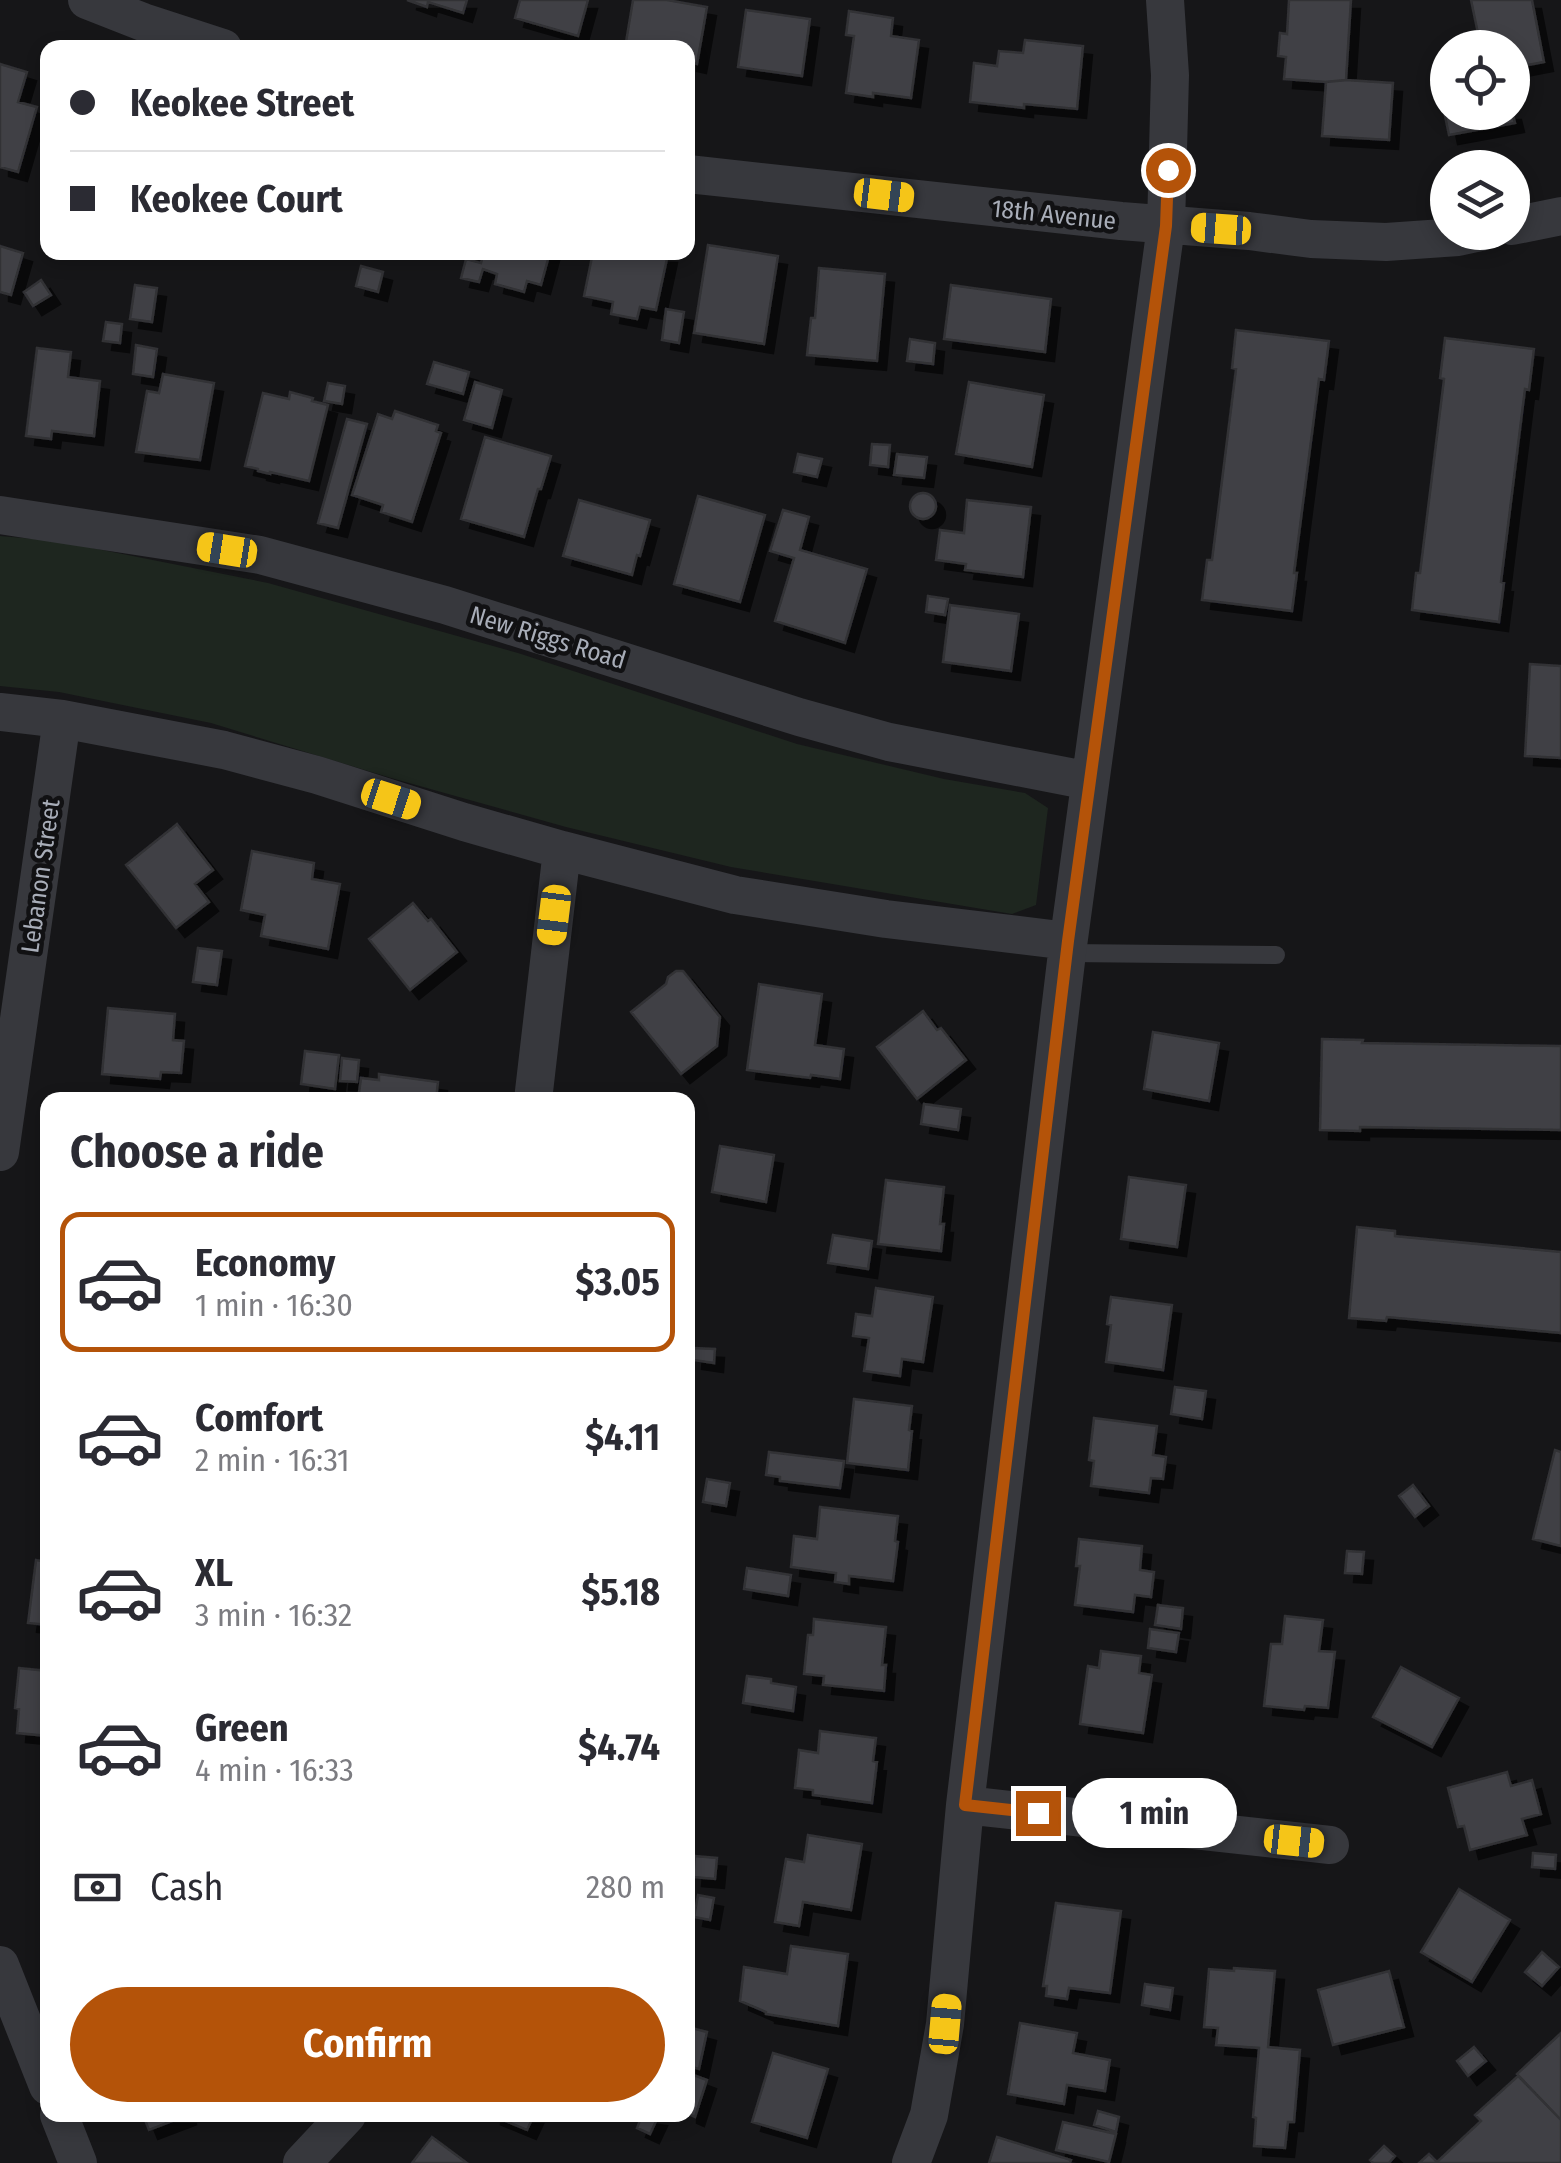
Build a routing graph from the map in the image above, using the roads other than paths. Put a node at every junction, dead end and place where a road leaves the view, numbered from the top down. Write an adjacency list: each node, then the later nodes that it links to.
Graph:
1 (87, 0): 3 (street)
2 (1165, 0): 7 (street)
3 (198, 40)
4 (695, 175): 7 (street, 18th Avenue)
5 (1561, 216): 6 (street)
6 (1530, 222)
7 (1166, 226): 8 (street, 18th Avenue); 12 (street)
8 (1430, 239)
9 (0, 515): 12 (street, New Riggs Road)
10 (0, 712): 11 (street)
11 (62, 719): 13 (street); 17 (street, Lebanon Street)
12 (1090, 781): 14 (street)
13 (562, 850): 14 (street); 16 (street)
14 (1068, 947): 15 (lane); 18 (street)
15 (1276, 955)
16 (534, 1092)
17 (0, 1152)
18 (965, 1805): 19 (street); 26 (street)
19 (1330, 1845)
20 (0, 1965): 21 (street)
21 (40, 2066)
22 (62, 2122): 24 (street)
23 (340, 2122): 25 (street)
24 (78, 2163)
25 (302, 2163)
26 (911, 2163)

